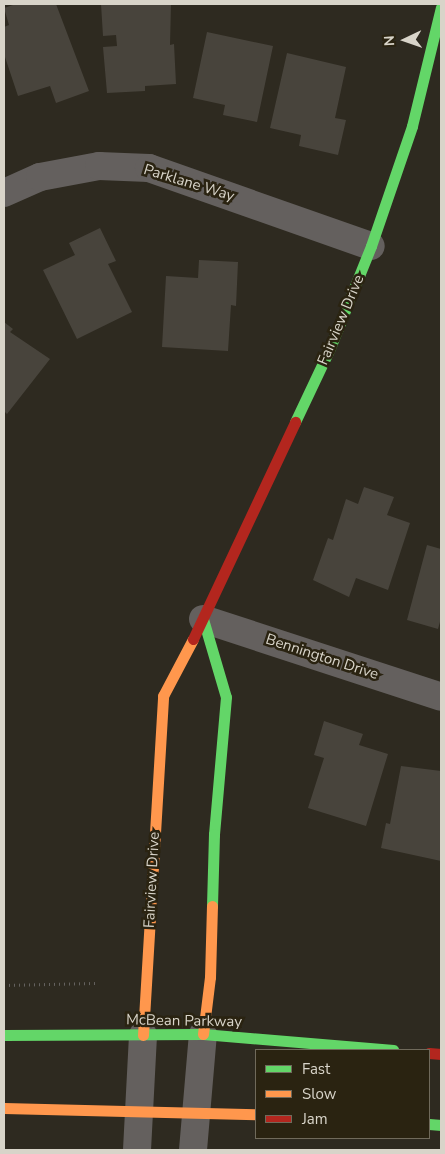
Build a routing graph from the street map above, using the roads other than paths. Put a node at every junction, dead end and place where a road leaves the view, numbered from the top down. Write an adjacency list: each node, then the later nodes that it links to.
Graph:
1 (441, 7): 3 (street, Fairview Drive)
2 (4, 193): 3 (street, Parklane Way)
3 (371, 246): 4 (street, Fairview Drive)
4 (203, 619): 5 (street, Bennington Drive); 6 (street); 8 (street, Fairview Drive)
5 (441, 697)
6 (203, 1034): 8 (street, McBean Parkway); 9 (street, McBean Parkway); 12 (street)
7 (4, 1035): 8 (street, McBean Parkway)
8 (143, 1035): 11 (street, Fairview Drive)
9 (381, 1049)
10 (4, 1108): 11 (street)
11 (140, 1109): 12 (street); 14 (street, Fairview Drive)
12 (197, 1110): 13 (street); 15 (street)
13 (255, 1114)
14 (137, 1150)
15 (193, 1150)

